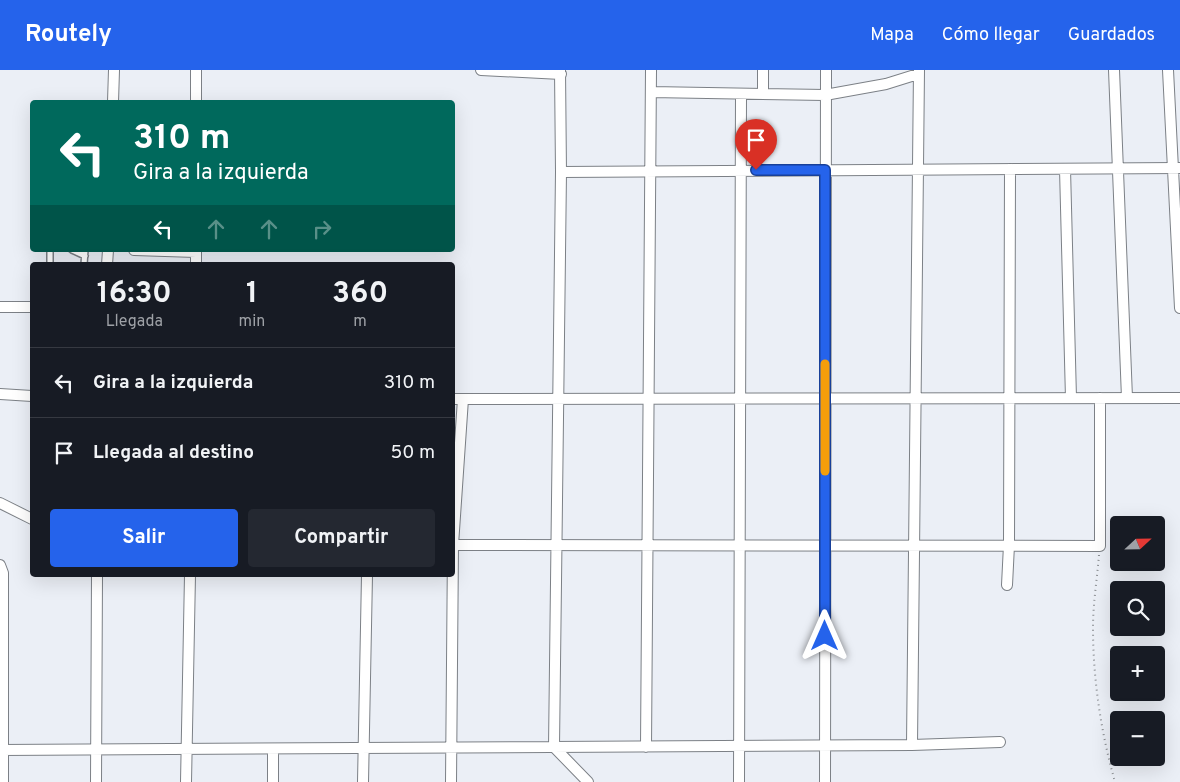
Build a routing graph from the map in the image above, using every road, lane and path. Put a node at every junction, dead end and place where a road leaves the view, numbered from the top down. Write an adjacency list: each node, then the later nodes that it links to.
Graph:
1 (114, 70): 15 (street)
2 (196, 70): 16 (street)
3 (481, 70): 9 (street)
4 (651, 70): 11 (street)
5 (763, 70): 13 (street)
6 (826, 70): 14 (street)
7 (1114, 70): 21 (street)
8 (1168, 70): 17 (street)
9 (560, 72): 25 (street)
10 (918, 72): 14 (street); 18 (street)
11 (651, 92): 12 (street); 24 (street)
12 (740, 94): 13 (street); 22 (street)
13 (763, 94): 14 (street)
14 (825, 95): 23 (street)
15 (113, 100)
16 (196, 100)
17 (1177, 168): 21 (street); 28 (street)
18 (918, 169): 19 (street); 23 (street); 32 (street)
19 (1010, 169): 20 (street); 33 (street)
20 (1065, 169): 21 (street); 34 (street)
21 (1118, 169): 36 (street)
22 (740, 170): 23 (street); 24 (street); 42 (street)
23 (825, 170): 31 (street)
24 (651, 171): 25 (street); 41 (street)
25 (561, 172): 40 (street)
26 (0, 307): 27 (street)
27 (30, 307)
28 (1180, 308)
29 (0, 394): 30 (street)
30 (30, 396)
31 (825, 398): 32 (street); 42 (street); 50 (street)
32 (915, 398): 33 (street); 51 (street)
33 (1009, 398): 34 (street); 52 (street)
34 (1070, 398): 35 (street)
35 (1100, 398): 36 (street); 53 (street)
36 (1127, 398): 37 (street)
37 (1180, 398)
38 (455, 399): 39 (street)
39 (464, 399): 40 (street); 45 (street)
40 (558, 399): 41 (street); 47 (street)
41 (649, 399): 42 (street); 48 (street)
42 (739, 399): 49 (street)
43 (0, 503): 44 (street)
44 (30, 518)
45 (455, 518)
46 (455, 545): 47 (street)
47 (556, 545): 48 (street); 64 (street)
48 (647, 545): 49 (street); 65 (street)
49 (739, 545): 50 (street); 62 (street)
50 (825, 545): 51 (street); 63 (street)
51 (914, 545): 52 (street); 61 (street)
52 (1009, 545): 53 (street); 59 (street)
53 (1100, 546): 81 (path)
54 (0, 565): 70 (street)
55 (97, 577): 71 (street)
56 (190, 577): 68 (street)
57 (367, 577): 66 (street)
58 (453, 577): 67 (street)
59 (1006, 585)
60 (1000, 742): 61 (street)
61 (912, 745): 63 (street)
62 (739, 746): 63 (street); 65 (street); 79 (street)
63 (825, 746): 80 (street)
64 (554, 747): 65 (street); 67 (street); 78 (street)
65 (646, 747)
66 (363, 748): 67 (street); 69 (street); 76 (street)
67 (451, 748): 77 (street)
68 (186, 749): 69 (street); 71 (street); 74 (street)
69 (273, 749): 75 (street)
70 (2, 750): 71 (street); 72 (street)
71 (96, 750): 73 (street)
72 (3, 782)
73 (96, 782)
74 (186, 782)
75 (273, 782)
76 (362, 782)
77 (451, 782)
78 (588, 782)
79 (739, 782)
80 (825, 782)
81 (1115, 782)

